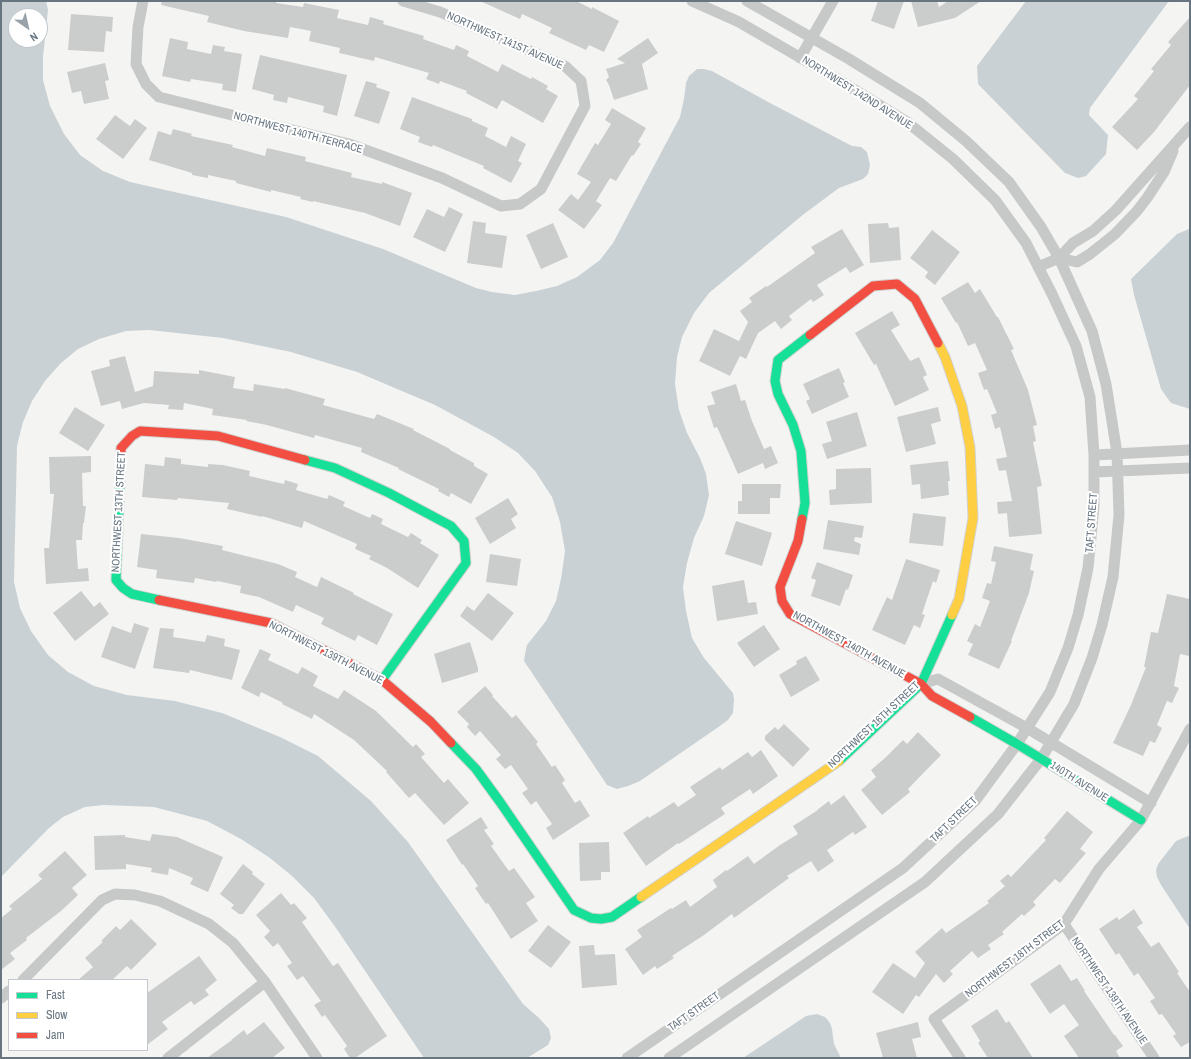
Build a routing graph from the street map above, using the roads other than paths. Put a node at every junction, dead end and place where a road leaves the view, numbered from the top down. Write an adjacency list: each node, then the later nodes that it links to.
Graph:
1 (143, 1): 10 (street, NORTHWEST 140TH TERRACE)
2 (403, 1): 10 (street, NORTHWEST 141ST AVENUE)
3 (692, 1): 7 (street, NORTHWEST 142ND AVENUE)
4 (747, 1): 6 (street, NORTHWEST 142ND AVENUE)
5 (833, 1): 6 (street)
6 (812, 38): 7 (street); 11 (street, NORTHWEST 142ND AVENUE)
7 (800, 58): 12 (street, NORTHWEST 142ND AVENUE)
8 (1190, 127): 9 (street)
9 (1177, 143): 11 (street); 11 (street)
10 (520, 204)
11 (1058, 258): 12 (street); 14 (street, NORTHWEST 142ND AVENUE)
12 (1038, 268): 15 (street, NORTHWEST 142ND AVENUE)
13 (1190, 450): 14 (street)
14 (1116, 453): 15 (street); 17 (street)
15 (1094, 455): 18 (street, TAFT STREET)
16 (1190, 468): 17 (street)
17 (1117, 471): 18 (street); 25 (street)
18 (1094, 472): 23 (street, TAFT STREET)
19 (123, 588): 21 (street, NORTHWEST 139TH AVENUE); 21 (street, NORTHWEST 13TH STREET)
20 (782, 602): 22 (street, NORTHWEST 140TH AVENUE); 22 (street, NORTHWEST 16TH STREET)
21 (382, 680): 30 (street, NORTHWEST 139TH AVENUE)
22 (921, 684): 23 (street); 26 (street, NORTHWEST 140TH AVENUE); 30 (street, NORTHWEST 16TH STREET)
23 (1027, 728): 25 (street, 140TH AVENUE); 26 (street, TAFT STREET)
24 (1190, 729): 28 (street, NORTHWEST 18TH STREET)
25 (1050, 743): 27 (street); 28 (street, 140TH AVENUE)
26 (1017, 744): 27 (street, 140TH AVENUE); 36 (street, TAFT STREET)
27 (1041, 759): 29 (street, 140TH AVENUE); 37 (street)
28 (1151, 803): 29 (street, NORTHWEST 18TH STREET)
29 (1141, 820): 31 (street, NORTHWEST 18TH STREET)
30 (591, 918)
31 (1064, 924): 38 (street, NORTHWEST 18TH STREET); 39 (street, NORTHWEST 139TH AVENUE)
32 (24, 979): 33 (street)
33 (265, 982): 34 (street); 35 (street)
34 (168, 1058)
35 (317, 1058)
36 (627, 1058)
37 (669, 1058)
38 (960, 1058)
39 (1154, 1058)

